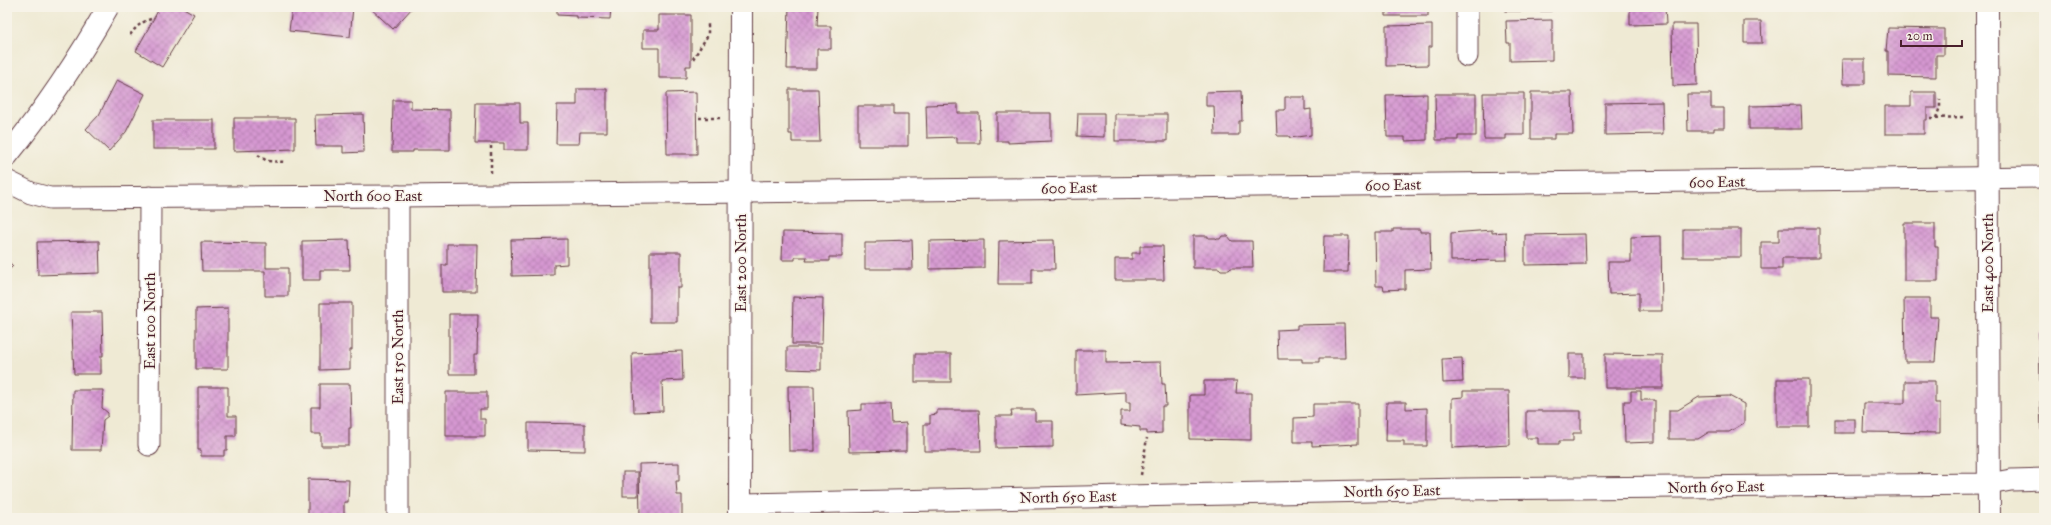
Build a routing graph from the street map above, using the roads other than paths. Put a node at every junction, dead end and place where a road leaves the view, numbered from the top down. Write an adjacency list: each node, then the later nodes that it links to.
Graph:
1 (108, 7): 6 (street)
2 (741, 7): 10 (main road, East 200 North)
3 (1467, 7): 5 (street)
4 (1987, 7): 8 (main road, East 400 North)
5 (1467, 56)
6 (7, 156)
7 (2044, 177): 8 (street, 600 East)
8 (1987, 178): 10 (street, 600 East); 15 (main road, East 400 North)
9 (7, 181): 12 (street, North 600 East)
10 (742, 191): 11 (street, North 600 East); 16 (main road, East 200 North)
11 (398, 196): 12 (street, North 600 East); 17 (street, East 150 North)
12 (150, 197): 13 (street, East 100 North)
13 (149, 445)
14 (2044, 479): 15 (street, North 650 East)
15 (1989, 484): 16 (street, North 650 East); 18 (main road, East 400 North)
16 (740, 511)
17 (398, 518)
18 (1989, 518)

